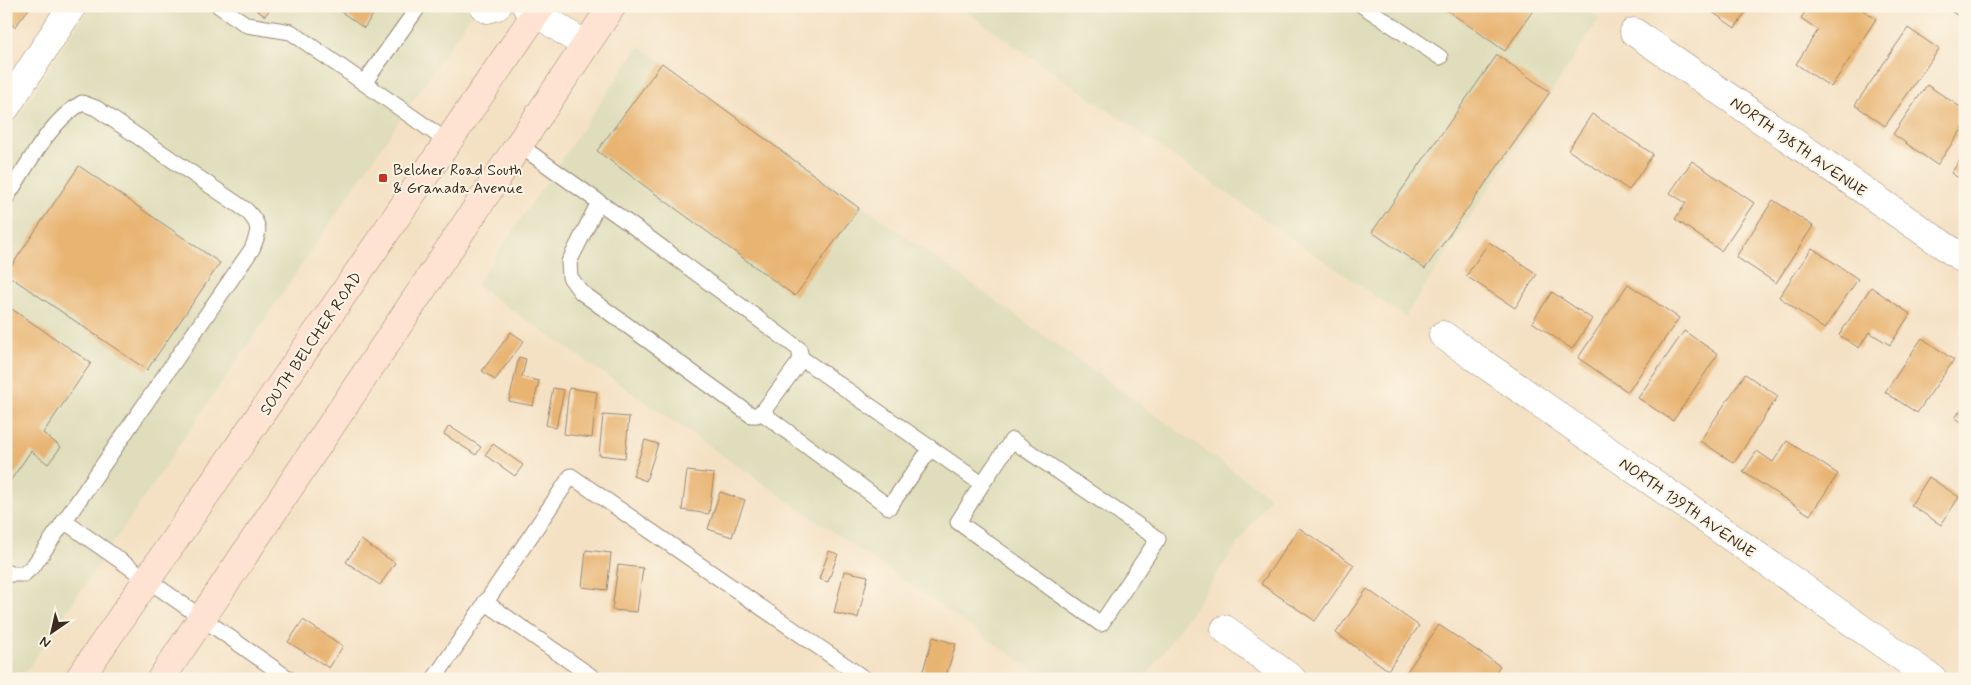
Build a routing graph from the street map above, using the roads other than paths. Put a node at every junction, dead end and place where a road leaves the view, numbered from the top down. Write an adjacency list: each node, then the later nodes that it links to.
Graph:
1 (72, 6): 13 (street)
2 (219, 6): 12 (lane)
3 (419, 6): 12 (lane)
4 (483, 6): 5 (street)
5 (497, 6)
6 (612, 6): 10 (main road)
7 (1363, 6): 11 (lane)
8 (534, 8): 10 (street); 14 (main road, SOUTH BELCHER ROAD)
9 (1634, 32): 18 (street, NORTH 138TH AVENUE)
10 (585, 46): 15 (main road)
11 (1440, 57)
12 (364, 83): 14 (lane)
13 (6, 107)
14 (448, 142): 26 (main road, SOUTH BELCHER ROAD)
15 (519, 145): 17 (lane); 28 (main road)
16 (6, 198): 24 (lane)
17 (599, 202): 20 (lane); 21 (lane)
18 (1965, 260)
19 (1444, 335): 37 (street, NORTH 139TH AVENUE)
20 (801, 358): 21 (lane); 22 (lane)
21 (761, 412): 22 (lane)
22 (931, 448): 23 (lane)
23 (982, 484): 23 (lane)
24 (64, 521): 25 (lane); 26 (lane)
25 (6, 572)
26 (147, 580): 28 (lane); 30 (main road, SOUTH BELCHER ROAD)
27 (484, 602): 33 (lane); 34 (lane); 35 (lane)
28 (202, 617): 31 (main road); 32 (lane)
29 (1225, 629): 36 (street)
30 (79, 679)
31 (162, 679)
32 (289, 679)
33 (434, 679)
34 (595, 679)
35 (865, 679)
36 (1292, 679)
37 (1933, 679)

